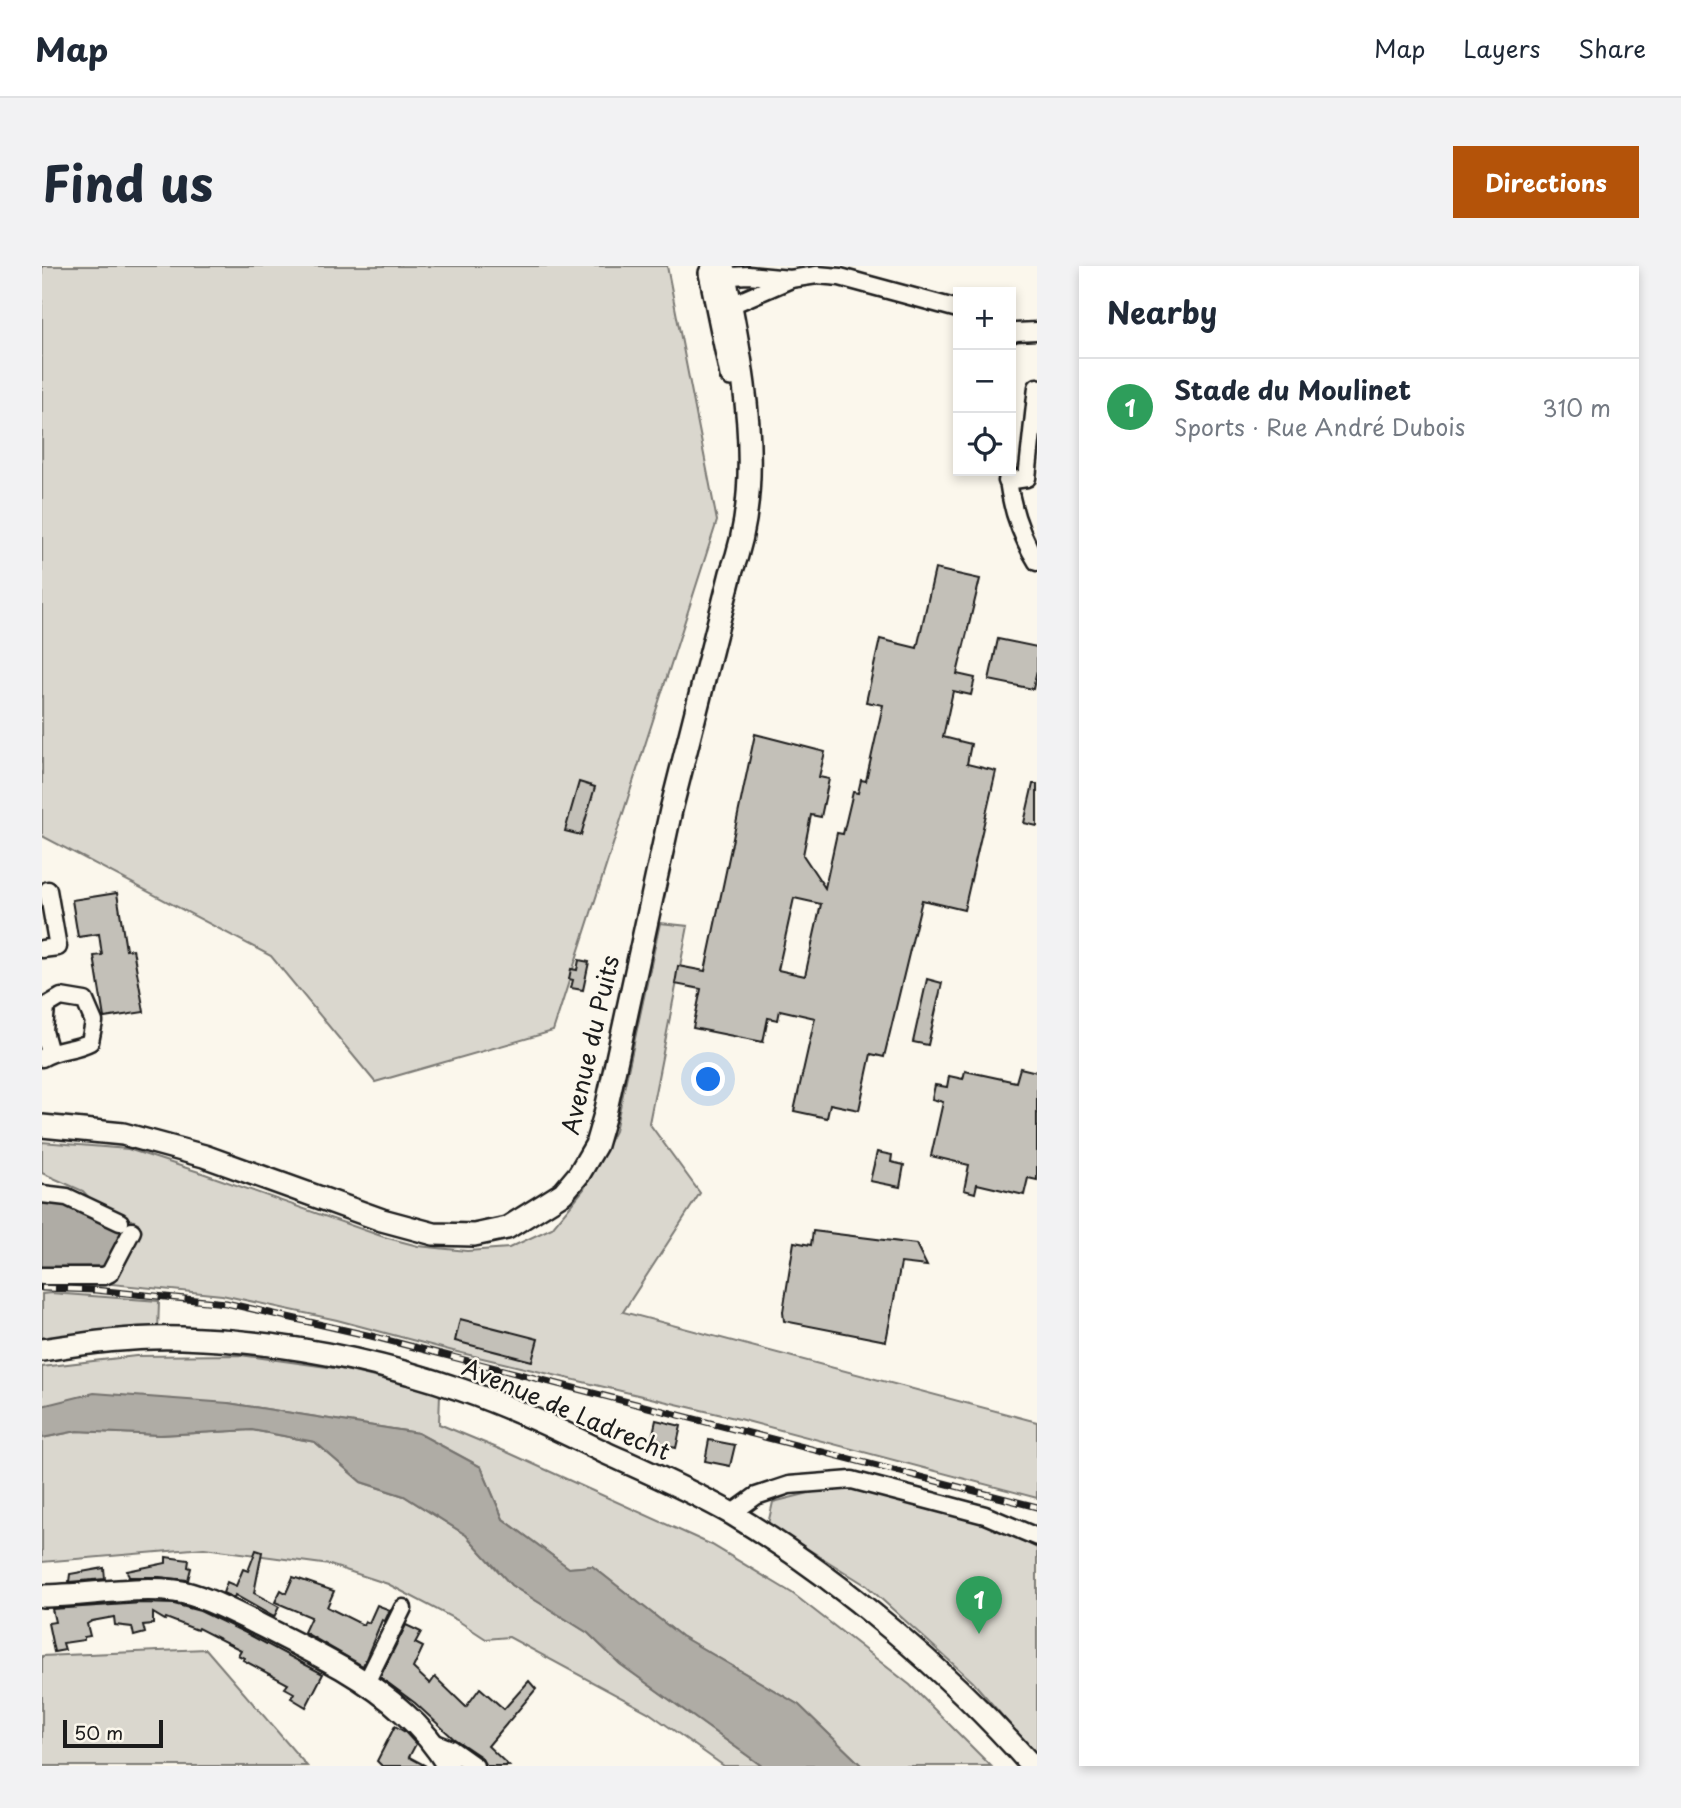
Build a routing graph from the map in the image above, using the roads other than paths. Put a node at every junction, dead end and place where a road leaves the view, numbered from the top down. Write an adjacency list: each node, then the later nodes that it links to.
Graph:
1 (717, 271): 2 (street); 3 (main road, Avenue du Puits)
2 (790, 279): 3 (street); 4 (street)
3 (724, 308): 12 (main road, Avenue du Puits)
4 (953, 308)
5 (1037, 331): 6 (street)
6 (1016, 332)
7 (1037, 387): 8 (street)
8 (1007, 476): 9 (street)
9 (1037, 562)
10 (48, 890): 11 (street)
11 (42, 949)
12 (42, 1126)
13 (42, 1194): 14 (street)
14 (42, 1276)
15 (42, 1350): 16 (main road, Avenue de Ladrecht)
16 (731, 1514): 17 (street); 24 (main road, Avenue de Ladrecht)
17 (1037, 1537)
18 (48, 1592): 20 (main road)
19 (403, 1608): 20 (street)
20 (366, 1683): 21 (main road)
21 (433, 1742): 22 (main road); 23 (street)
22 (448, 1766)
23 (475, 1766)
24 (1032, 1766)

